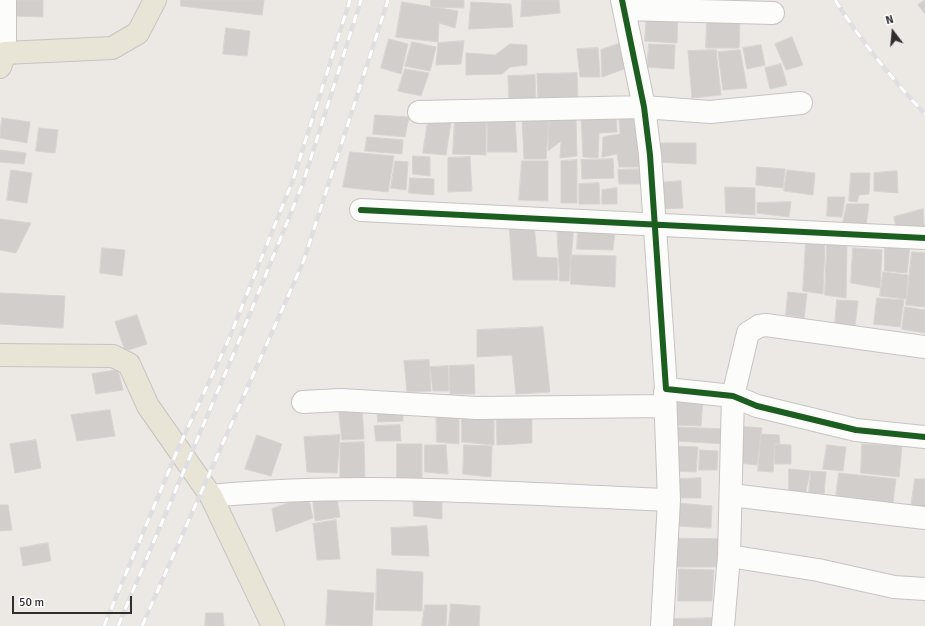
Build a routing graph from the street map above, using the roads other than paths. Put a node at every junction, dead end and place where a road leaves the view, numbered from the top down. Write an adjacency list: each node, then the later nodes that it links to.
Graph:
1 (5, 0): 5 (street)
2 (155, 0): 5 (main road)
3 (623, 4): 4 (street); 7 (street)
4 (772, 13)
5 (2, 57)
6 (800, 103): 7 (street)
7 (644, 106): 8 (street); 10 (street)
8 (419, 112)
9 (361, 210): 10 (street)
10 (656, 225): 11 (street); 15 (street)
11 (925, 238)
12 (925, 347): 14 (street)
13 (0, 355): 19 (main road)
14 (733, 396): 15 (street); 17 (street); 18 (street)
15 (665, 397): 16 (street); 20 (street)
16 (303, 402)
17 (925, 437)
18 (731, 495): 21 (street); 22 (street)
19 (211, 496): 20 (street); 24 (main road)
20 (669, 500): 25 (street)
21 (925, 518)
22 (729, 556): 23 (street); 26 (street)
23 (925, 590)
24 (272, 626)
25 (662, 626)
26 (723, 626)

